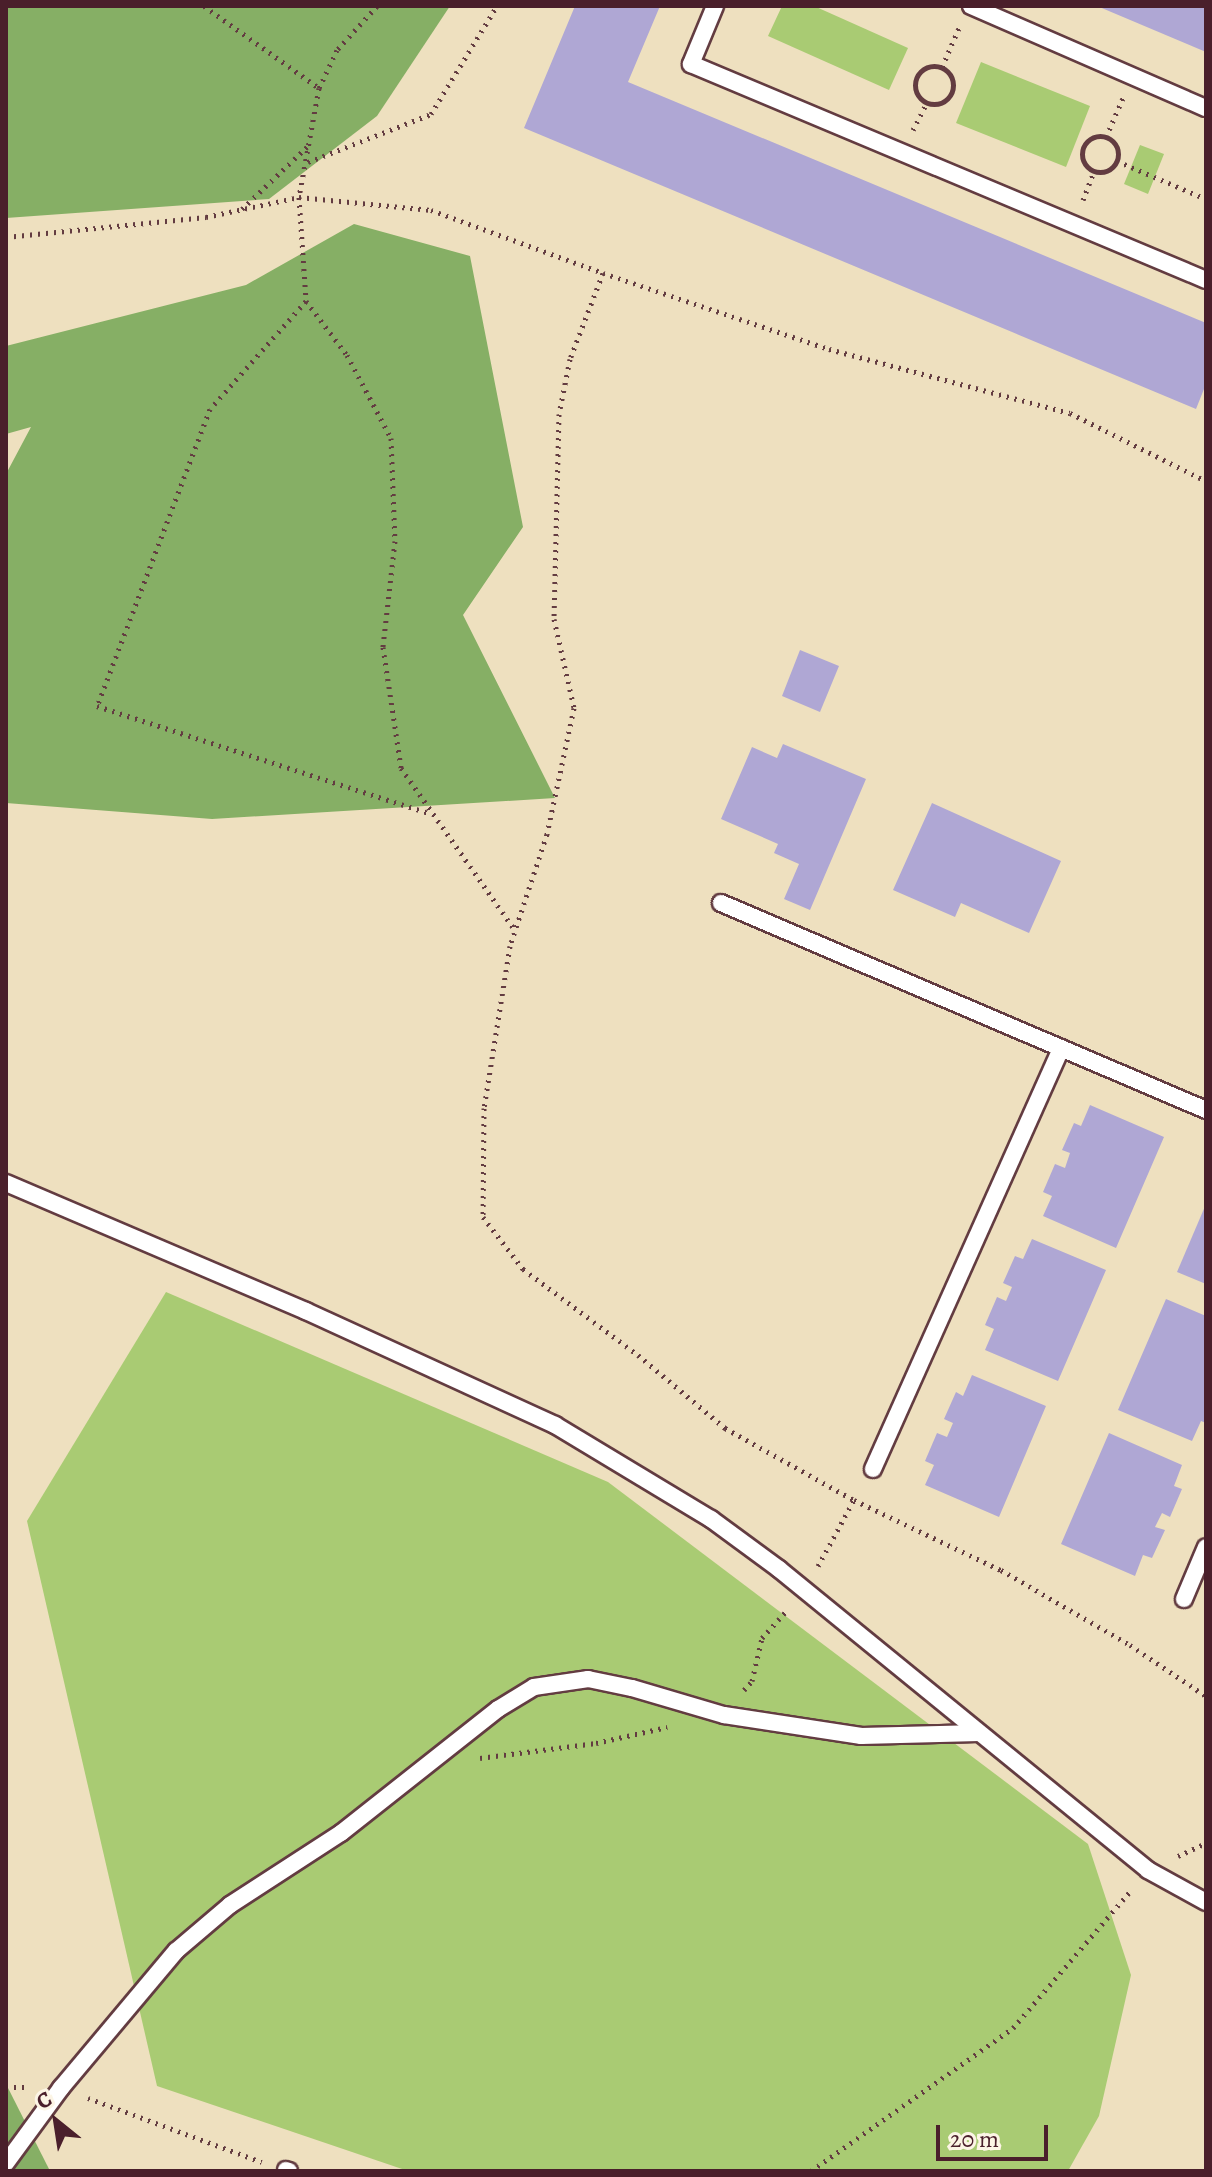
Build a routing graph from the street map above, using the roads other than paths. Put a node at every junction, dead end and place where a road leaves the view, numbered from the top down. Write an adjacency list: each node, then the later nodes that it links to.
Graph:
1 (715, 6): 4 (lane)
2 (967, 12): 3 (lane)
3 (1206, 108)
4 (1206, 280)
5 (721, 903): 6 (lane)
6 (1061, 1048): 7 (lane); 9 (lane)
7 (1206, 1110)
8 (6, 1183): 12 (lane)
9 (873, 1469)
10 (1206, 1547): 11 (lane)
11 (1184, 1599)
12 (979, 1733): 13 (lane); 14 (lane)
13 (1206, 1902)
14 (6, 2163)

